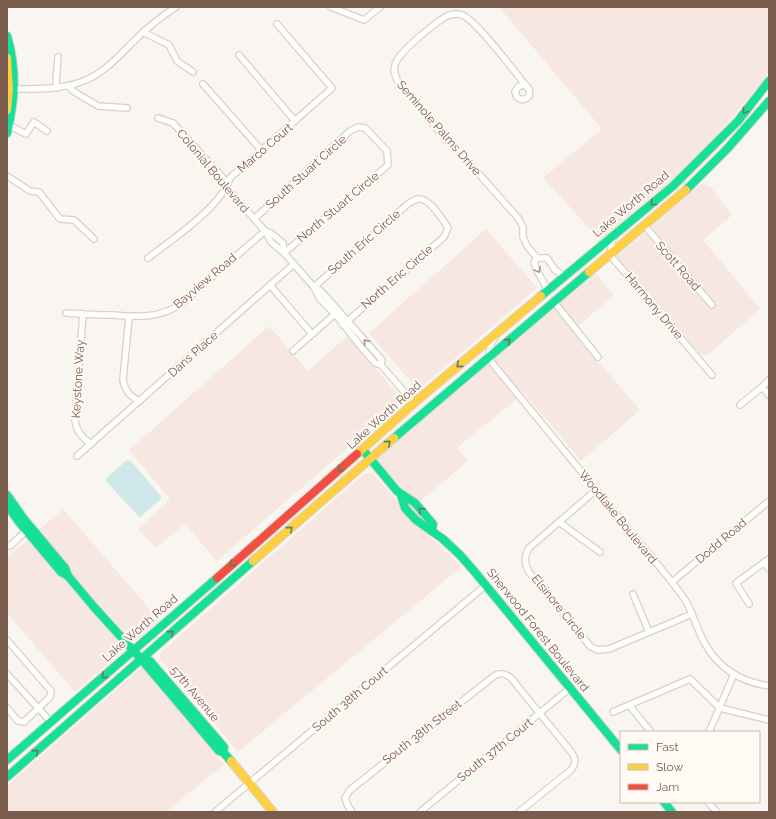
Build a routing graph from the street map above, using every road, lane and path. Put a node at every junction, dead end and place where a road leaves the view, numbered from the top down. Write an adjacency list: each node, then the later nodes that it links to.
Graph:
1 (176, 7): 5 (street)
2 (331, 7): 3 (street)
3 (380, 7)
4 (277, 24): 21 (street, Marco Court)
5 (144, 32): 10 (street); 14 (street)
6 (7, 36): 16 (main road)
7 (239, 55): 21 (street)
8 (58, 57): 15 (street)
9 (7, 58): 16 (main road)
10 (193, 72)
11 (769, 81): 26 (main road, Lake Worth Road, one-way to 26)
12 (203, 84): 25 (street)
13 (523, 85): 39 (street, Seminole Palms Drive)
14 (69, 86): 15 (street); 18 (street)
15 (57, 88): 16 (street)
16 (10, 89): 19 (main road); 22 (main road)
17 (769, 101): 31 (main road, Lake Worth Road)
18 (127, 108)
19 (7, 110)
20 (158, 118): 28 (street, Colonial Boulevard)
21 (295, 121): 25 (street, Marco Court)
22 (8, 127): 24 (street)
23 (358, 127): 30 (street, South Stuart Circle); 36 (street, North Stuart Circle)
24 (47, 131)
25 (262, 151): 28 (street, Marco Court)
26 (706, 155): 31 (main road); 33 (main road, Lake Worth Road, one-way to 33)
27 (7, 176): 34 (street)
28 (227, 188): 30 (street, Colonial Boulevard); 38 (street, Marco Court)
29 (416, 200): 43 (street, South Eric Circle); 51 (street, North Eric Circle)
30 (254, 219): 32 (street, Colonial Boulevard)
31 (645, 226): 37 (main road, Lake Worth Road); 46 (street, Scott Road)
32 (265, 231): 36 (street, Colonial Boulevard); 50 (street, Bayview Road)
33 (615, 233): 35 (main road, Lake Worth Road); 37 (street)
34 (94, 239)
35 (598, 247): 41 (main road, Lake Worth Road); 45 (main road)
36 (284, 253): 40 (street, Colonial Boulevard)
37 (610, 255): 45 (main road, Lake Worth Road); 57 (street, Harmony Drive)
38 (148, 258)
39 (537, 258): 41 (street, Seminole Palms Drive); 44 (street, Seminole Palms Drive, one-way to 44)
40 (294, 264): 42 (street, Dans Place); 43 (street, Colonial Boulevard)
41 (564, 276): 44 (main road, Lake Worth Road)
42 (270, 285): 53 (street); 61 (street, Dans Place)
43 (314, 286): 47 (street, Colonial Boulevard)
44 (547, 290): 52 (main road, Lake Worth Road)
45 (554, 302): 55 (street); 56 (main road, Lake Worth Road, one-way to 45)
46 (712, 305)
47 (336, 312): 51 (street, Colonial Boulevard); 53 (street)
48 (66, 313): 49 (street, Bayview Road)
49 (83, 314): 50 (street, Bayview Road); 64 (street, Keystone Way)
50 (129, 316): 61 (street)
51 (345, 323): 62 (street)
52 (499, 331): 56 (street); 62 (main road, Lake Worth Road, one-way to 62)
53 (312, 334): 54 (street)
54 (294, 351)
55 (598, 357)
56 (488, 358): 67 (main road, Lake Worth Road, one-way to 56); 68 (street, Woodlake Boulevard)
57 (712, 375)
58 (769, 380): 59 (street)
59 (762, 387): 60 (street); 63 (street)
60 (769, 396)
61 (140, 401): 64 (street, Dans Place)
62 (414, 403): 65 (main road, Lake Worth Road)
63 (740, 404)
64 (92, 444): 66 (street)
65 (363, 450): 67 (main road, Sherwood Forest Boulevard); 72 (main road, Lake Worth Road, one-way to 72)
66 (77, 456)
67 (370, 458): 78 (main road, Lake Worth Road, one-way to 67); 83 (main road, Sherwood Forest Boulevard)
68 (596, 490): 73 (street, Elsinore Circle); 82 (street, Woodlake Boulevard)
69 (7, 495): 81 (main road, 57th Avenue)
70 (769, 501): 82 (street, Dodd Road)
71 (7, 505): 74 (main road, 57th Avenue)
72 (300, 505): 76 (main road, Lake Worth Road); 78 (main road)
73 (559, 522): 77 (street); 88 (street, Elsinore Circle)
74 (26, 531): 75 (street); 81 (main road, 57th Avenue)
75 (7, 546)
76 (249, 549): 85 (main road); 90 (main road, Lake Worth Road, one-way to 90)
77 (600, 552)
78 (256, 558): 85 (main road, Lake Worth Road)
79 (767, 561): 80 (street); 86 (street)
80 (769, 569)
81 (68, 576): 90 (main road, 57th Avenue)
82 (672, 582): 87 (street, Woodlake Boulevard)
83 (486, 586): 95 (main road, Sherwood Forest Boulevard); 111 (street, South 38th Court)
84 (633, 594): 88 (street)
85 (213, 596): 91 (main road, Lake Worth Road, one-way to 85)
86 (749, 604)
87 (692, 614): 88 (street, Elsinore Circle); 93 (street, Woodlake Boulevard)
88 (650, 632)
89 (7, 640): 99 (street)
90 (133, 650): 91 (main road, 57th Avenue); 103 (main road, Lake Worth Road, one-way to 103)
91 (142, 659): 110 (main road, Lake Worth Road, one-way to 91); 111 (main road, 57th Avenue)
92 (7, 674): 99 (street)
93 (734, 674): 94 (street, Woodlake Boulevard); 98 (street)
94 (769, 686)
95 (570, 688): 101 (street, South 37th Court); 107 (main road, Sherwood Forest Boulevard)
96 (629, 705): 98 (street); 100 (street); 104 (street)
97 (7, 708): 99 (street)
98 (720, 708): 102 (street); 105 (street)
99 (39, 709): 103 (street)
100 (613, 712)
101 (540, 713): 116 (street, South 38th Street); 117 (street, South 37th Court); 118 (street)
102 (769, 720)
103 (51, 722): 106 (main road, Lake Worth Road)
104 (650, 731)
105 (710, 731)
106 (25, 745): 108 (main road, Lake Worth Road); 109 (main road)
107 (620, 749)
108 (7, 760)
109 (7, 768)
110 (7, 777)
111 (249, 784): 114 (street, South 38th Court); 115 (main road, 57th Avenue)
112 (665, 803): 119 (main road)
113 (709, 803): 120 (street)
114 (215, 812)
115 (273, 812)
116 (352, 812)
117 (420, 812)
118 (519, 812)
119 (672, 812)
120 (717, 812)

